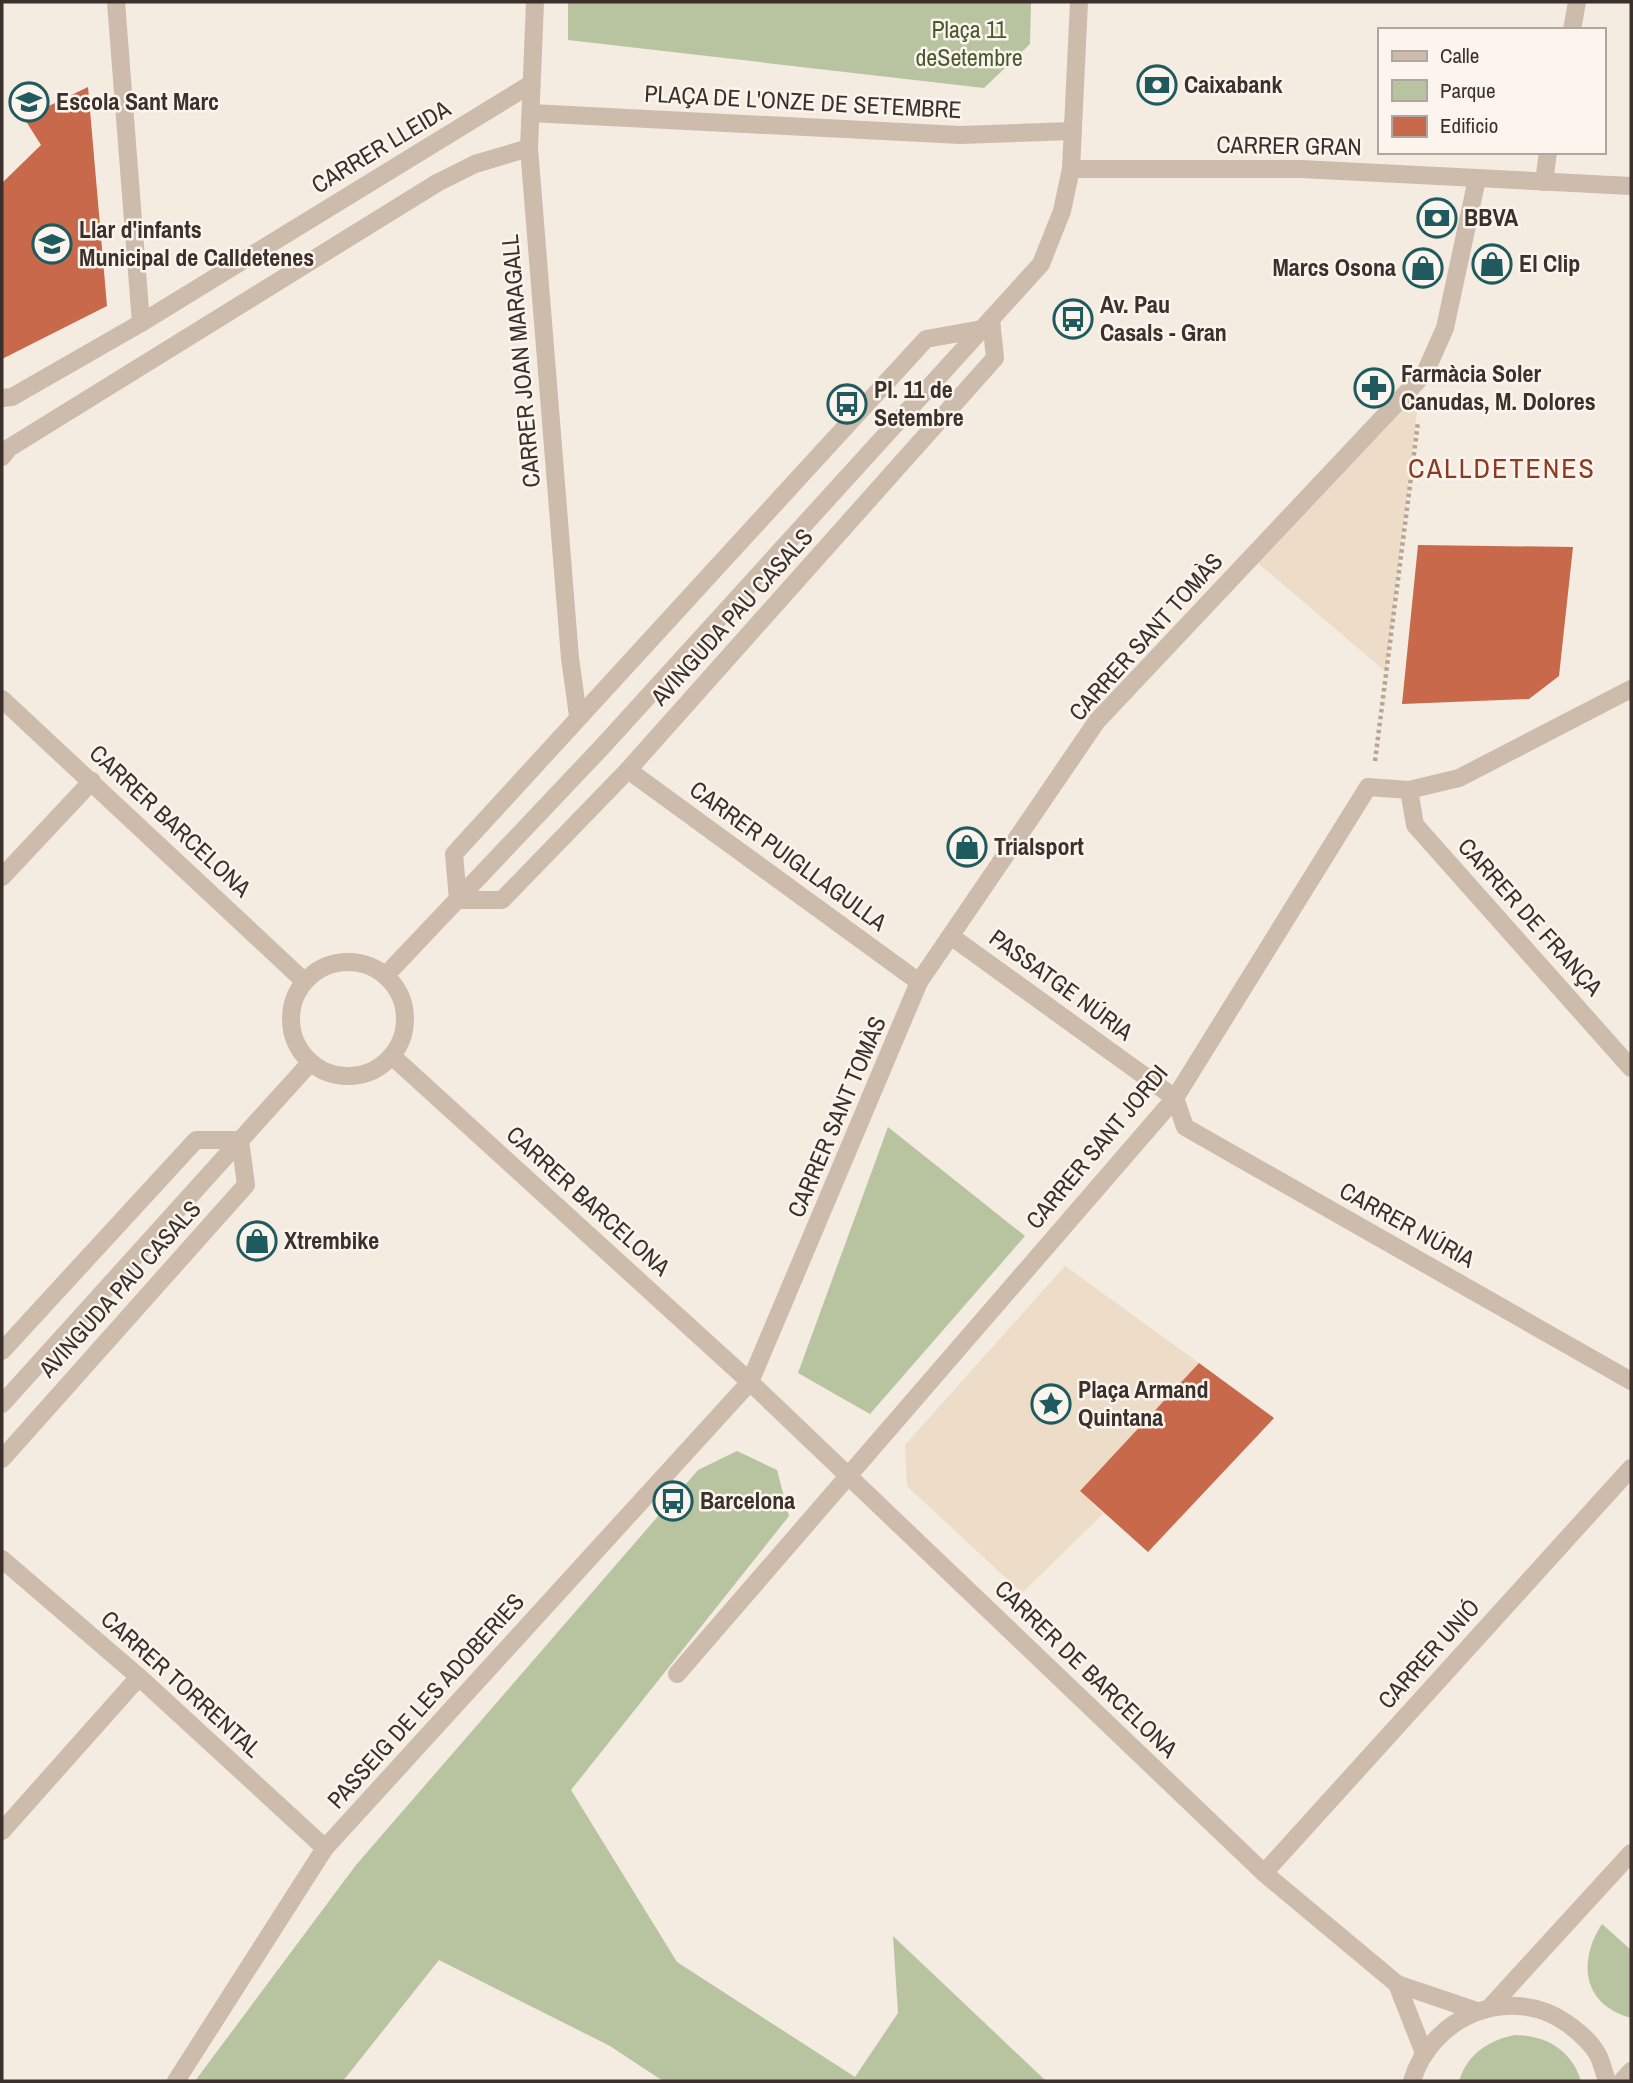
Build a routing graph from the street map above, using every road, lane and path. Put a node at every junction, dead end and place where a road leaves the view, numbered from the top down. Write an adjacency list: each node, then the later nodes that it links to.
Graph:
1 (116, 2): 15 (street)
2 (536, 2): 6 (street, CARRER JOAN MARAGALL)
3 (1079, 2): 8 (street, AVINGUDA PAU CASALS)
4 (1577, 2): 5 (street)
5 (1572, 28)
6 (531, 84): 7 (street, CARRER JOAN MARAGALL); 15 (street, CARRER LLEIDA)
7 (531, 113): 8 (street, PLAÇA DE L'ONZE DE SETEMBRE); 9 (street, CARRER JOAN MARAGALL)
8 (1072, 131): 11 (street, AVINGUDA PAU CASALS)
9 (528, 148): 19 (street); 22 (street, CARRER JOAN MARAGALL)
10 (1548, 154): 13 (street)
11 (1070, 169): 12 (street, CARRER GRAN); 16 (street, AVINGUDA PAU CASALS)
12 (1476, 179): 13 (street, CARRER GRAN); 17 (street, CARRER SANT TOMÀS)
13 (1544, 182): 14 (street, CARRER GRAN)
14 (1631, 186)
15 (141, 323): 18 (street, CARRER LLEIDA)
16 (987, 324): 22 (street, AVINGUDA PAU CASALS); 23 (street, AVINGUDA PAU CASALS); 28 (street, AVINGUDA PAU CASALS)
17 (1425, 373): 25 (path); 29 (street, CARRER SANT TOMÀS)
18 (2, 398)
19 (2, 457)
20 (1631, 689): 26 (street)
21 (2, 699): 24 (street, CARRER BARCELONA)
22 (578, 716): 28 (street, AVINGUDA PAU CASALS)
23 (628, 770): 28 (street, AVINGUDA PAU CASALS); 32 (street, CARRER PUIGLLAGULLA)
24 (92, 781): 27 (street); 31 (street, CARRER BARCELONA)
25 (1368, 786): 26 (street); 36 (street, CARRER SANT JORDI)
26 (1409, 790): 35 (street, CARRER DE FRANÇA)
27 (2, 877)
28 (458, 900): 30 (street, AVINGUDA PAU CASALS)
29 (952, 937): 32 (street, CARRER SANT TOMÀS); 36 (street, PASSATGE NÚRIA)
30 (386, 975): 31 (street); 33 (street)
31 (304, 981): 34 (street)
32 (919, 982): 40 (street, CARRER SANT TOMÀS)
33 (392, 1056): 34 (street); 40 (street, CARRER BARCELONA)
34 (310, 1063): 37 (street, AVINGUDA PAU CASALS)
35 (1631, 1068)
36 (1175, 1098): 39 (street, CARRER NÚRIA); 44 (street, CARRER SANT JORDI)
37 (240, 1140): 38 (street, AVINGUDA PAU CASALS); 41 (street, AVINGUDA PAU CASALS); 42 (street, AVINGUDA PAU CASALS)
38 (2, 1351)
39 (1631, 1381)
40 (750, 1382): 44 (street, CARRER DE BARCELONA); 49 (street, PASSEIG DE LES ADOBERIES)
41 (2, 1404)
42 (2, 1460)
43 (1631, 1468): 51 (street, CARRER UNIÓ)
44 (848, 1474): 46 (street); 51 (street, CARRER DE BARCELONA)
45 (2, 1559): 47 (street, CARRER TORRENTAL)
46 (677, 1674)
47 (139, 1677): 48 (street); 49 (street, CARRER TORRENTAL)
48 (2, 1831)
49 (325, 1848): 56 (street, PASSEIG DE LES ADOBERIES)
50 (1631, 1853): 53 (street)
51 (1264, 1873): 52 (street, CARRER DE BARCELONA)
52 (1396, 1984): 53 (street, CARRER DE BARCELONA); 54 (street, CARRER DE BARCELONA)
53 (1485, 2008): 54 (street); 58 (street, CARRER DE BARCELONA)
54 (1424, 2053): 57 (street)
55 (1631, 2071): 59 (street)
56 (176, 2081)
57 (1412, 2081)
58 (1606, 2081)
59 (1622, 2081)

